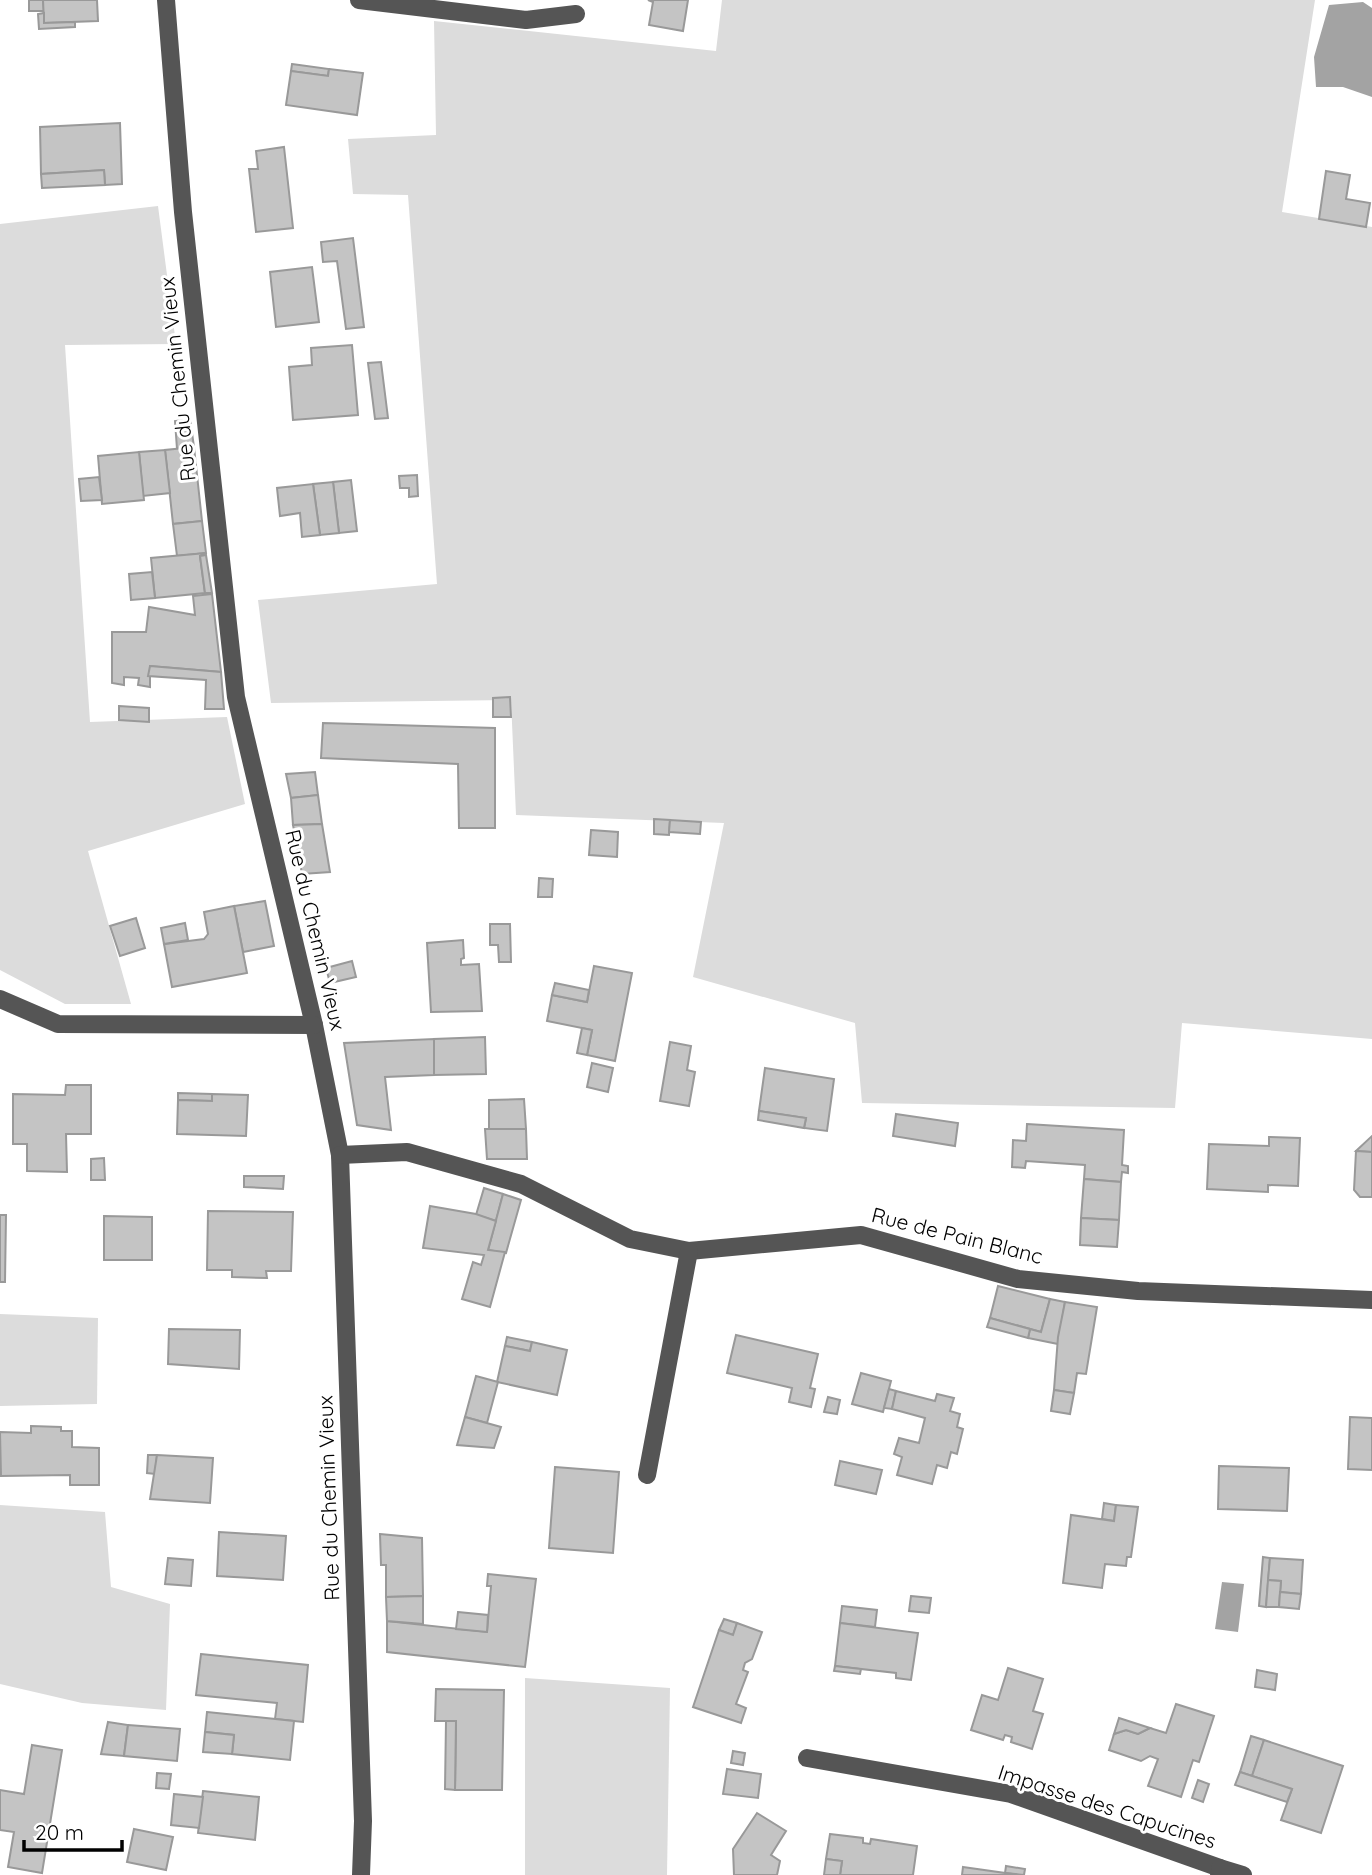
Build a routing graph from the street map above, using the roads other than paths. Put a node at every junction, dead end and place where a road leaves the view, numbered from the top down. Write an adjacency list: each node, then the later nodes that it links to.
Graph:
1 (166, 0): 5 (street, Rue du Chemin Vieux)
2 (359, 0): 3 (street)
3 (576, 14)
4 (0, 999): 5 (street)
5 (314, 1025): 6 (street, Rue du Chemin Vieux)
6 (340, 1155): 7 (street, Rue de Pain Blanc); 12 (street, Rue du Chemin Vieux)
7 (689, 1251): 8 (street, Rue de Pain Blanc); 9 (street)
8 (1372, 1300)
9 (647, 1475)
10 (807, 1758): 11 (street, Impasse des Capucines)
11 (1220, 1872): 13 (street, Impasse des Capucines)
12 (361, 1875)
13 (1243, 1875)

